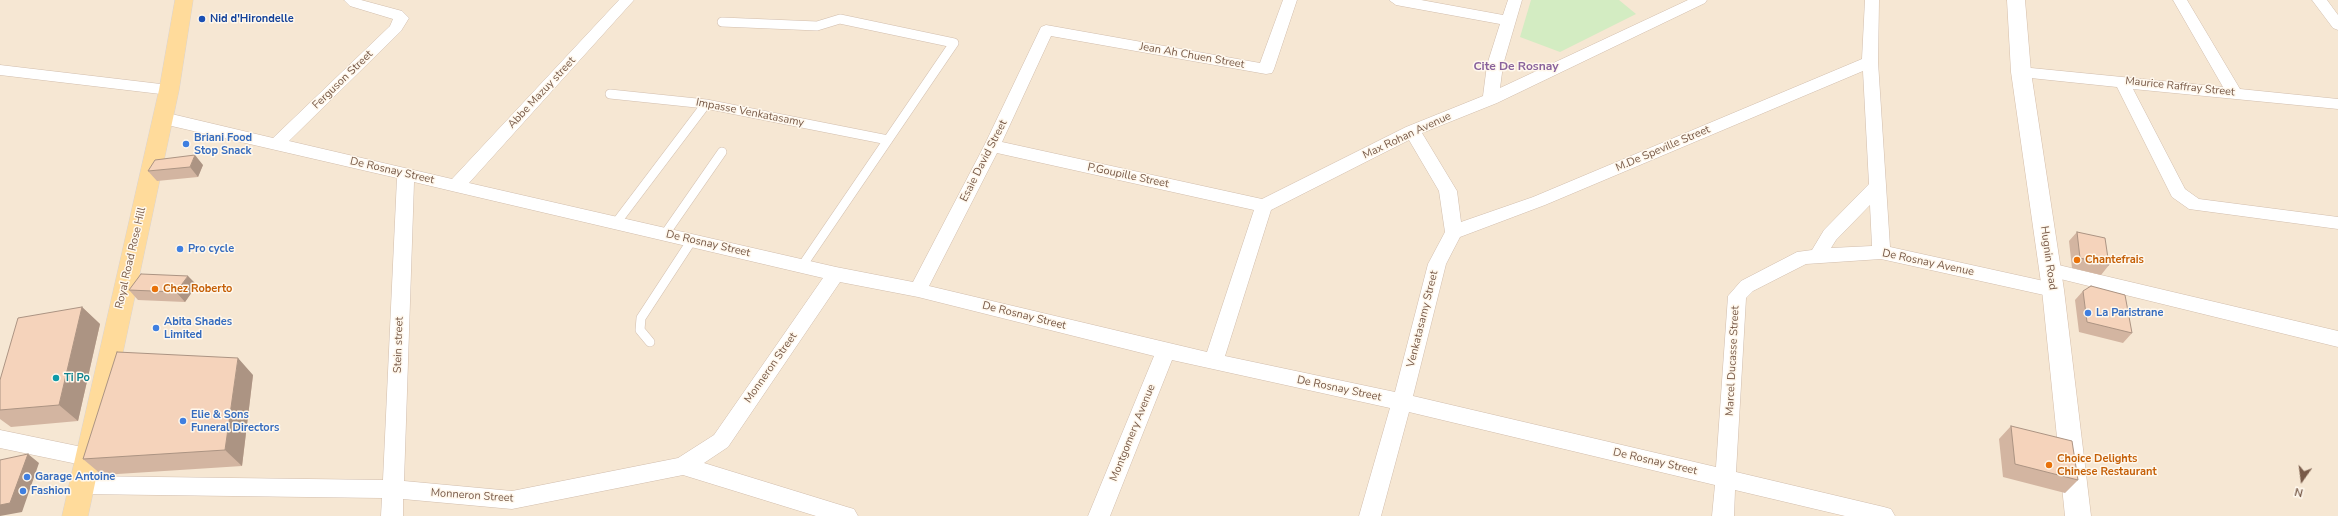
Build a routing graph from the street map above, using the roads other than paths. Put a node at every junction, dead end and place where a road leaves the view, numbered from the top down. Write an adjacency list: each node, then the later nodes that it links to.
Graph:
1 (184, 0): 20 (main road, Royal Road Rose Hill)
2 (351, 0): 29 (street, Ferguson Street)
3 (627, 0): 34 (street, Abbe Mazuy street)
4 (1290, 0): 15 (street, Jean Ah Chuen Street)
5 (1399, 0): 12 (street)
6 (1515, 0): 12 (street)
7 (1700, 0): 23 (street, Max Rohan Avenue)
8 (1872, 0): 16 (street)
9 (2016, 0): 18 (main road, Hugnin Road)
10 (2180, 0): 21 (street)
11 (2319, 0): 14 (street)
12 (1508, 21): 23 (street)
13 (722, 22): 28 (lane)
14 (2338, 25)
15 (1046, 30): 30 (street, Esaie David Street)
16 (1870, 62): 33 (street); 38 (street, M.De Speville Street)
17 (0, 70): 20 (street)
18 (2021, 72): 19 (street, Maurice Raffray Street); 45 (main road, Hugnin Road)
19 (2122, 82): 21 (street, Maurice Raffray Street); 37 (street)
20 (169, 90): 26 (main road, Royal Road Rose Hill)
21 (2234, 92): 25 (street, Maurice Raffray Street)
22 (610, 94): 24 (lane, Impasse Venkatasamy)
23 (1491, 99): 27 (street, Max Rohan Avenue)
24 (706, 104): 28 (lane, Impasse Venkatasamy); 36 (lane)
25 (2338, 104)
26 (163, 118): 29 (street, De Rosnay Street); 53 (main road, Royal Road Rose Hill)
27 (1412, 131): 35 (street, Max Rohan Avenue); 38 (street)
28 (888, 140): 43 (lane)
29 (276, 144): 32 (street, De Rosnay Street)
30 (992, 146): 35 (street, P.Goupille Street); 46 (street, Esaie David Street)
31 (722, 152): 39 (lane)
32 (406, 174): 34 (street, De Rosnay Street); 57 (street, Stein street)
33 (1878, 185): 41 (street); 42 (street)
34 (456, 186): 36 (street, De Rosnay Street)
35 (1264, 206): 50 (street)
36 (616, 223): 39 (street, De Rosnay Street)
37 (2338, 223)
38 (1454, 232): 51 (street, Venkatasamy Street)
39 (665, 234): 40 (street, De Rosnay Street)
40 (692, 240): 43 (street, De Rosnay Street); 48 (lane)
41 (1881, 252): 42 (street, De Rosnay Avenue); 45 (street, De Rosnay Avenue)
42 (1810, 256): 55 (street, Marcel Ducasse Street)
43 (802, 266): 44 (street, De Rosnay Street)
44 (836, 274): 46 (street, De Rosnay Street); 54 (street, Monneron Street)
45 (2051, 280): 47 (street, De Rosnay Avenue); 65 (main road, Hugnin Road)
46 (918, 290): 49 (street, De Rosnay Street)
47 (2338, 339)
48 (650, 342)
49 (1166, 351): 50 (street, De Rosnay Street); 61 (street, Montgomery Avenue)
50 (1213, 362): 51 (street, De Rosnay Street)
51 (1402, 402): 55 (street, De Rosnay Street); 62 (street, Venkatasamy Street)
52 (0, 439): 53 (street)
53 (87, 457): 56 (main road, Royal Road Rose Hill)
54 (683, 466): 57 (street, Monneron Street); 60 (street)
55 (1726, 478): 63 (street, Marcel Ducasse Street); 64 (street, De Rosnay Street)
56 (82, 485): 57 (street, Monneron Street); 58 (main road, Royal Road Rose Hill)
57 (393, 490): 59 (street, Stein street)
58 (75, 516)
59 (392, 516)
60 (847, 516)
61 (1099, 516)
62 (1370, 516)
63 (1723, 516)
64 (1884, 516)
65 (2078, 516)

